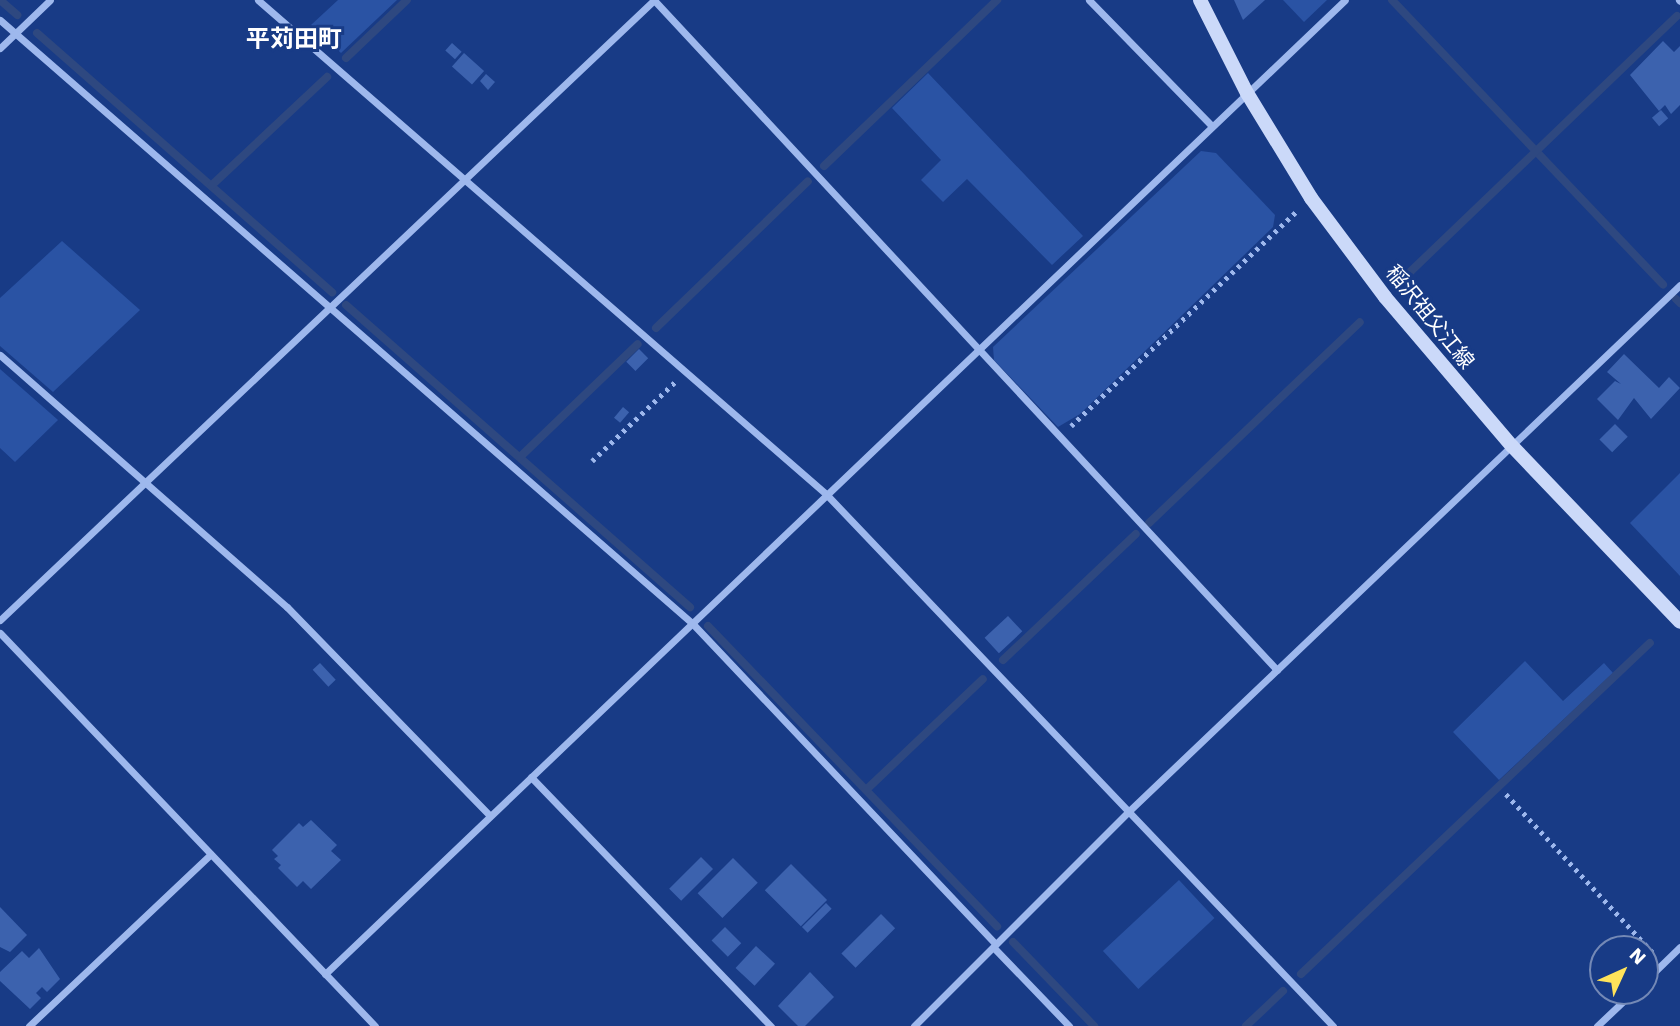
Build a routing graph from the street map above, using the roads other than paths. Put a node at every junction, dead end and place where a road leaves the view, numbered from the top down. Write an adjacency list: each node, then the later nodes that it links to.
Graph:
1 (50, 0): 8 (street)
2 (258, 0): 12 (street)
3 (654, 0): 12 (street); 15 (street)
4 (1089, 0): 11 (street)
5 (1200, 0): 10 (main road, 稲沢祖父江線)
6 (1345, 0): 10 (street)
7 (0, 20): 8 (street)
8 (15, 34): 9 (street); 14 (street)
9 (0, 48)
10 (1247, 93): 11 (street); 17 (main road, 稲沢祖父江線)
11 (1212, 126): 15 (street)
12 (466, 178): 14 (street); 19 (street)
13 (1680, 285): 17 (street)
14 (330, 308): 18 (street); 22 (street)
15 (976, 351): 19 (street); 24 (street)
16 (0, 355): 18 (street)
17 (1512, 446): 21 (main road, 稲沢祖父江線); 24 (street)
18 (145, 482): 20 (street); 27 (street)
19 (826, 495): 22 (street); 26 (street)
20 (0, 620)
21 (1680, 622)
22 (692, 623): 25 (street); 29 (street)
23 (0, 633): 28 (street)
24 (1277, 670): 26 (street)
25 (531, 777): 27 (street); 36 (street)
26 (1129, 811): 29 (street); 39 (street)
27 (490, 816): 32 (street)
28 (211, 854): 32 (street); 34 (street)
29 (995, 946): 37 (street); 38 (street)
30 (1680, 947): 31 (street)
31 (1659, 967)
32 (325, 974): 35 (street)
33 (1619, 1005): 40 (street)
34 (29, 1026)
35 (375, 1026)
36 (771, 1026)
37 (915, 1026)
38 (1069, 1026)
39 (1333, 1026)
40 (1597, 1026)

